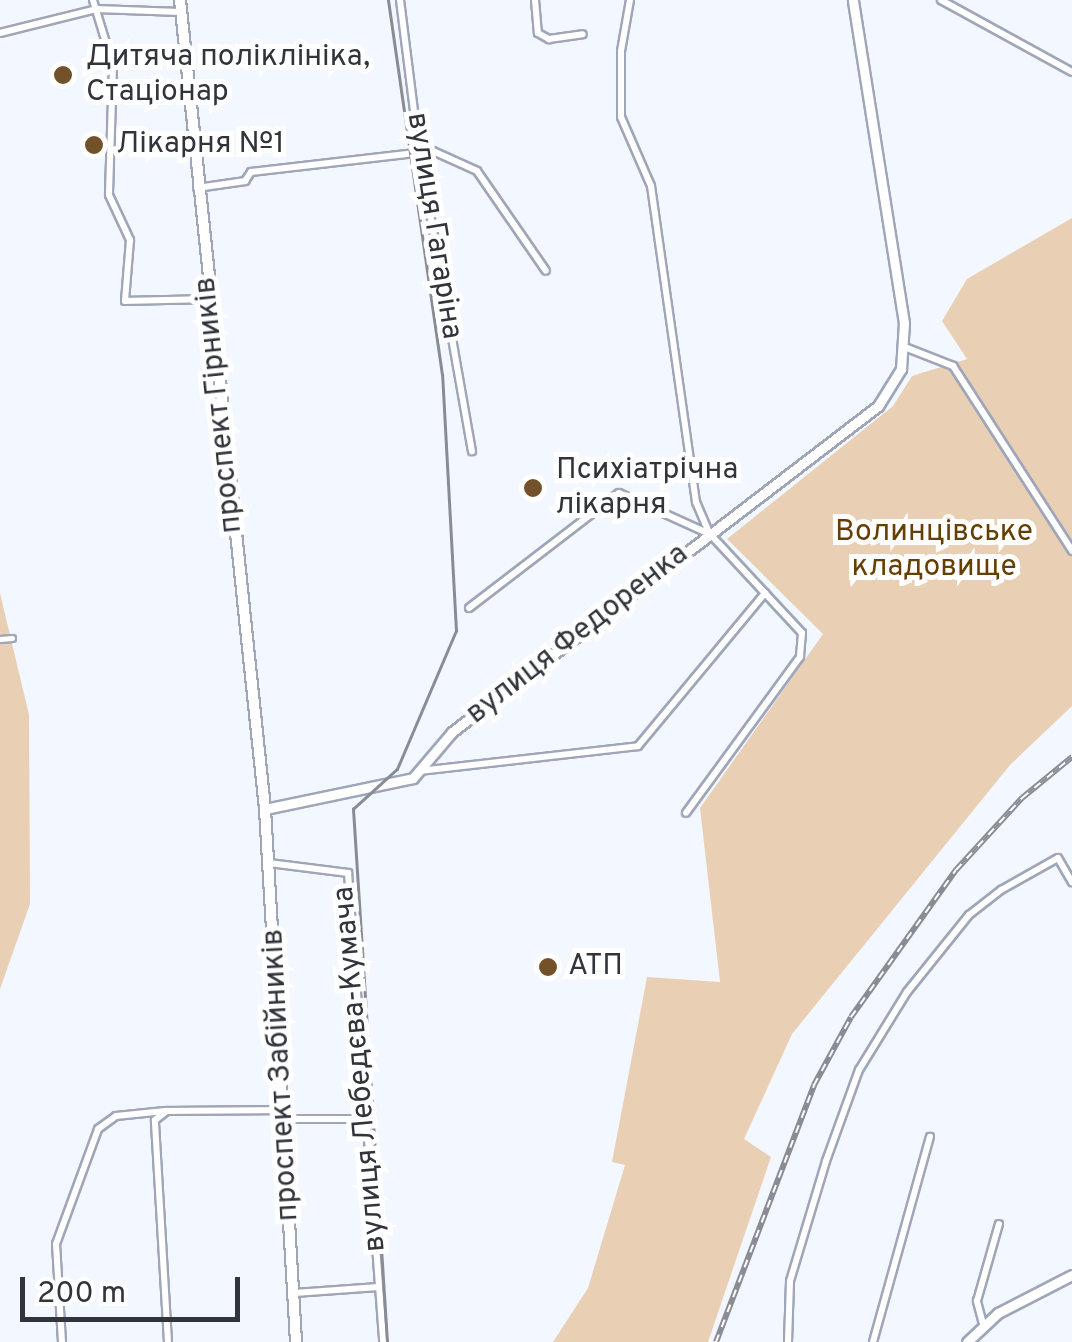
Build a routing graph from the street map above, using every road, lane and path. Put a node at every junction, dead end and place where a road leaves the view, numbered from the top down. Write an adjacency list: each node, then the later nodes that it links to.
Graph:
1 (94, 0): 8 (street)
2 (400, 0): 12 (street, вулиця Гагаріна)
3 (535, 0): 10 (street)
4 (630, 0): 18 (street)
5 (854, 0): 16 (street, вулиця Федоренка)
6 (941, 0): 11 (street)
7 (180, 6): 8 (street); 13 (main road, проспект Гірників)
8 (96, 9): 9 (street); 15 (street)
9 (0, 33)
10 (583, 34)
11 (1072, 71)
12 (419, 151): 13 (street); 14 (street); 17 (street, вулиця Гагаріна)
13 (196, 188): 15 (main road, проспект Гірників)
14 (546, 272)
15 (208, 299): 25 (main road, проспект Гірників)
16 (902, 346): 18 (street, вулиця Федоренка); 19 (street)
17 (472, 452)
18 (710, 534): 20 (street); 21 (street); 24 (street, вулиця Федоренка)
19 (1072, 551)
20 (765, 593): 24 (street); 26 (street)
21 (470, 608)
22 (12, 638): 23 (street)
23 (0, 639)
24 (420, 771): 25 (street)
25 (264, 809): 27 (main road, проспект Забійників)
26 (686, 813)
27 (269, 863): 30 (main road, проспект Забійників); 31 (street, вулиця Лебедєва-Кумача)
28 (1072, 882): 42 (street)
29 (167, 1111): 30 (street); 38 (street); 39 (street)
30 (286, 1115): 31 (street); 36 (main road, проспект Забійників)
31 (367, 1119): 35 (street, вулиця Лебедєва-Кумача)
32 (930, 1138): 43 (street)
33 (999, 1224): 37 (street)
34 (1072, 1275): 37 (street)
35 (379, 1287): 36 (street); 41 (street, вулиця Лебедєва-Кумача)
36 (294, 1293): 40 (main road, проспект Забійників)
37 (983, 1324): 44 (street)
38 (62, 1342)
39 (168, 1342)
40 (296, 1342)
41 (383, 1342)
42 (788, 1342)
43 (873, 1342)
44 (967, 1342)

